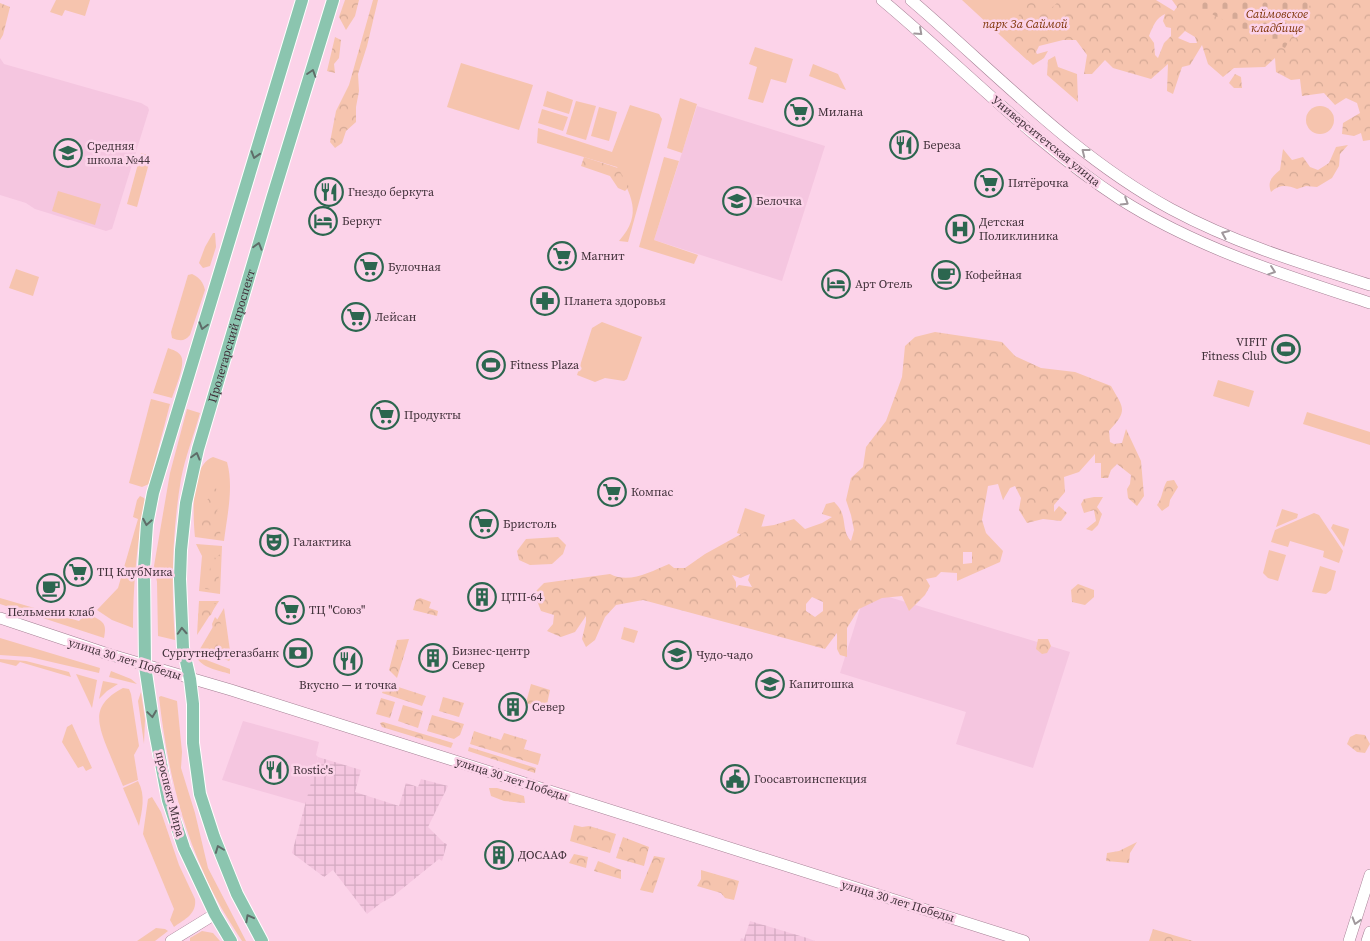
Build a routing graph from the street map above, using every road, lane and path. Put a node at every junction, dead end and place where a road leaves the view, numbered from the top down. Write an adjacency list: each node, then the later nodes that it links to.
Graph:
1 (302, 0): 8 (main road, one-way to 8)
2 (334, 0): 9 (main road, Пролетарский проспект, one-way to 2)
3 (882, 0): 6 (main road, Университетская улица, one-way to 6)
4 (911, 0): 5 (main road, Университетская улица, one-way to 4)
5 (1370, 285)
6 (1370, 303)
7 (0, 618): 8 (main road, улица 30 лет Победы)
8 (146, 666): 9 (main road, улица 30 лет Победы); 11 (main road, проспект Мира, one-way to 11)
9 (190, 679): 15 (main road, one-way to 9); 16 (main road, улица 30 лет Победы)
10 (1370, 875): 17 (main road, one-way to 17)
11 (215, 914): 13 (main road); 14 (main road, проспект Мира)
12 (1370, 932): 18 (main road)
13 (171, 941)
14 (232, 941)
15 (262, 941)
16 (1024, 941)
17 (1349, 941)
18 (1367, 941)

